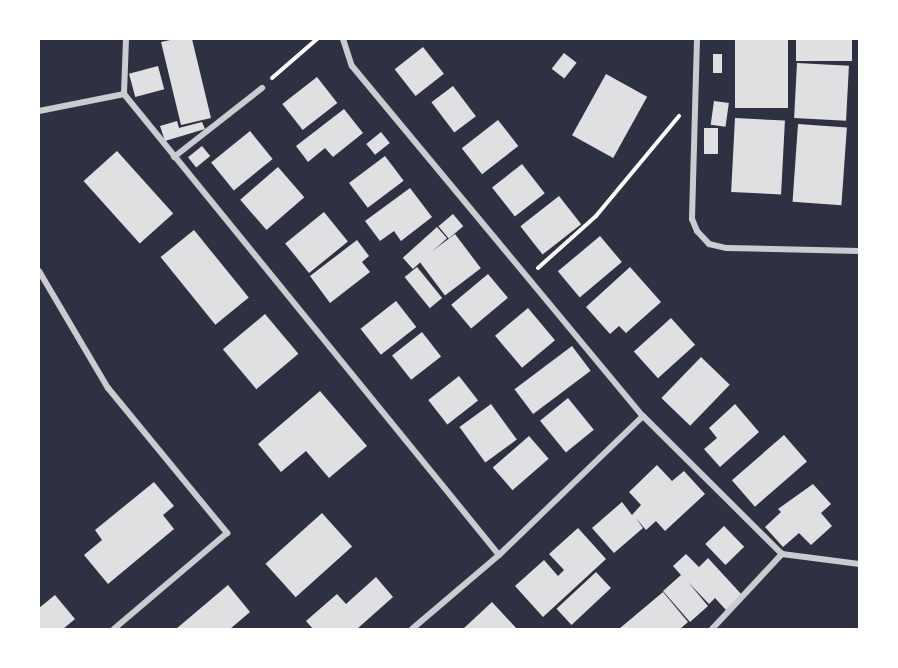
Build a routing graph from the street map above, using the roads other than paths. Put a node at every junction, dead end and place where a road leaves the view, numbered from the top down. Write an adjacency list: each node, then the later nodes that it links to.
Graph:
1 (126, 39): 5 (street)
2 (343, 39): 10 (street)
3 (697, 39): 8 (street)
4 (263, 87): 7 (street)
5 (124, 94): 6 (street); 7 (street)
6 (39, 111)
7 (174, 157): 12 (street)
8 (859, 251)
9 (39, 271): 14 (street)
10 (643, 416): 11 (street); 12 (street)
11 (782, 554): 13 (street); 16 (street)
12 (499, 555): 15 (street)
13 (859, 564)
14 (114, 629)
15 (412, 629)
16 (712, 629)

